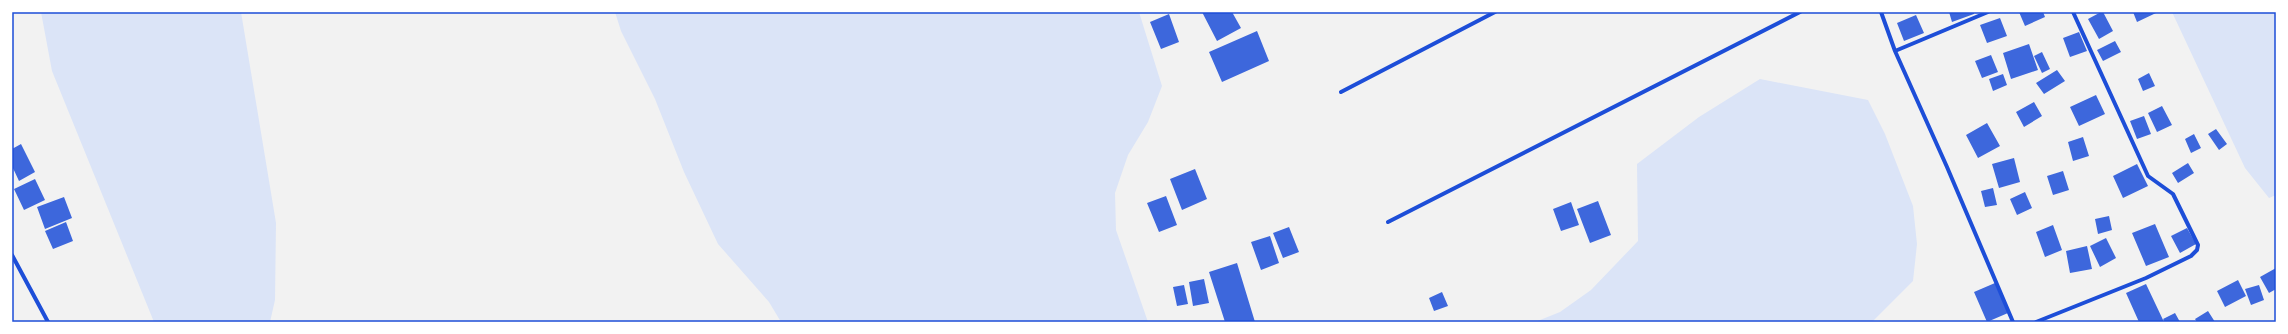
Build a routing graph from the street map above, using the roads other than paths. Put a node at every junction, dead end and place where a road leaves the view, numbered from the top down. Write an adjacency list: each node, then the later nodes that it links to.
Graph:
1 (1495, 12): 7 (street)
2 (1800, 12): 8 (street)
3 (1881, 12): 6 (street)
4 (1988, 12): 6 (street)
5 (2073, 12): 12 (street)
6 (1895, 51): 11 (street)
7 (1341, 92)
8 (1388, 222)
9 (12, 255): 10 (street)
10 (48, 322)
11 (2013, 322)
12 (2036, 322)

